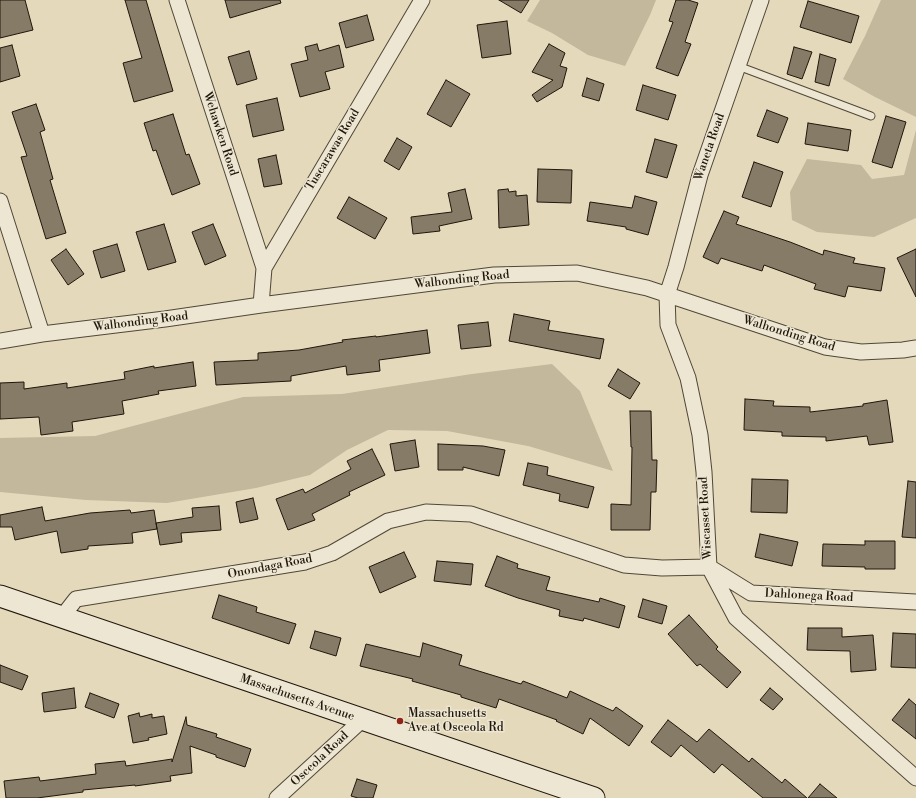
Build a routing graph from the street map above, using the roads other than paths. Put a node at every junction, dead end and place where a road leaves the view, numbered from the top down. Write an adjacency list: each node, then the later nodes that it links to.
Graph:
1 (176, 0): 7 (street, Wehawken Road)
2 (422, 0): 7 (street, Tuscarawas Road)
3 (761, 0): 4 (street, Waneta Road)
4 (738, 66): 5 (lane); 8 (street, Waneta Road)
5 (871, 116)
6 (0, 201): 10 (street)
7 (264, 268): 9 (street, Tuscarawas Road)
8 (667, 295): 9 (street, Walhonding Road); 12 (street, Walhonding Road); 13 (street, Wiscasset Road)
9 (261, 305): 10 (street, Walhonding Road)
10 (42, 334): 11 (street, Walhonding Road)
11 (0, 341)
12 (916, 348)
13 (708, 567): 15 (street, Dahlonega Road); 16 (street, Onondaga Road); 18 (street, Wiscasset Road)
14 (0, 596): 16 (main road, Massachusetts Avenue)
15 (916, 602)
16 (62, 617): 17 (main road, Massachusetts Avenue)
17 (362, 720): 19 (street, Osceola Road); 20 (main road, Massachusetts Avenue)
18 (916, 778)
19 (277, 798)
20 (594, 798)

